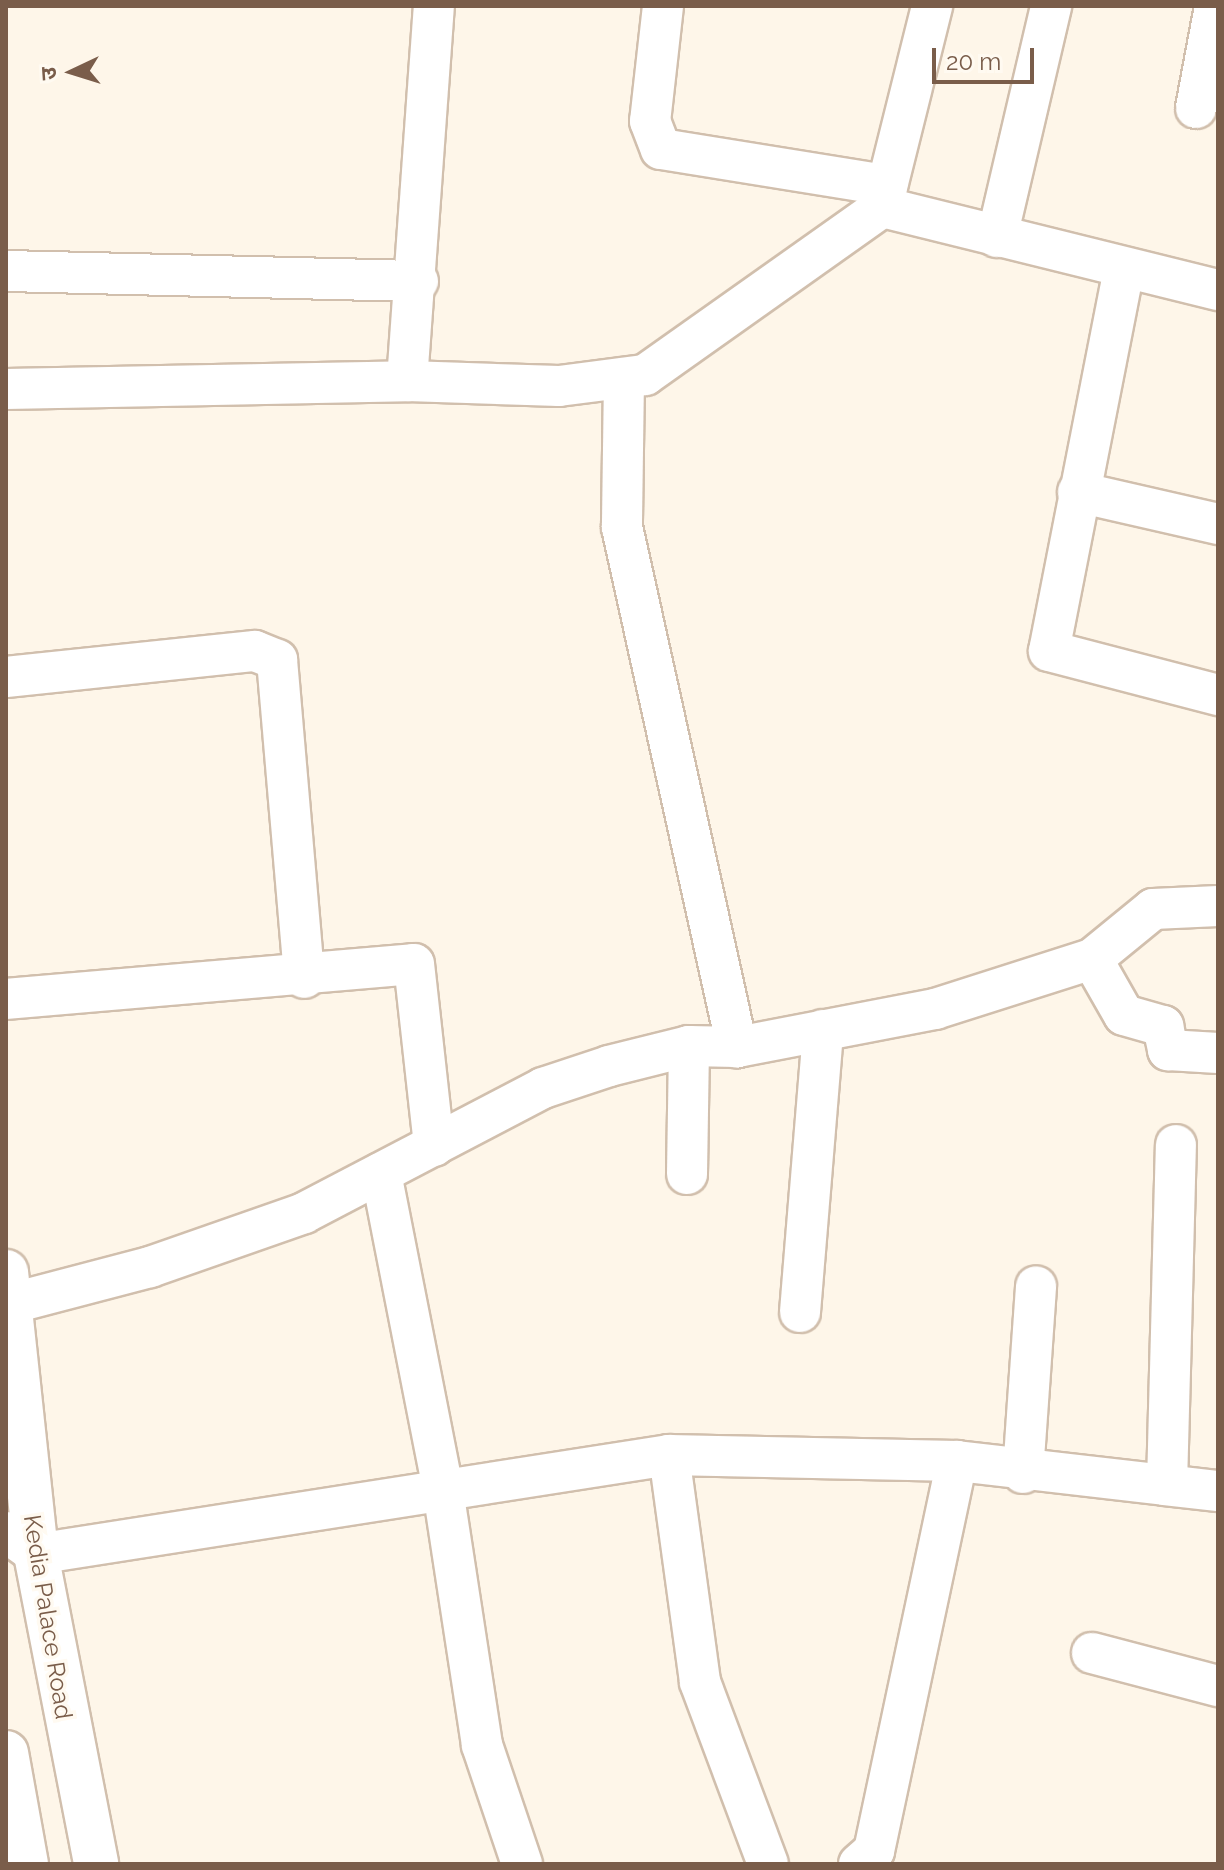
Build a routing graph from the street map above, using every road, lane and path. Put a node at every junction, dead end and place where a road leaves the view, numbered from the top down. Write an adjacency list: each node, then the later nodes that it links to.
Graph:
1 (434, 6): 11 (street)
2 (663, 6): 7 (street)
3 (932, 6): 7 (street)
4 (1051, 6): 8 (street)
5 (1215, 6): 6 (street)
6 (1196, 108)
7 (884, 196): 8 (street); 13 (street)
8 (997, 237): 9 (street)
9 (1124, 269): 12 (street); 16 (street)
10 (6, 271): 11 (street)
11 (418, 281): 14 (street)
12 (1218, 290)
13 (624, 378): 14 (street); 26 (street)
14 (407, 381): 15 (street)
15 (6, 389)
16 (1078, 492): 17 (street); 19 (street)
17 (1218, 524)
18 (6, 677): 22 (street)
19 (1218, 695)
20 (1218, 906): 21 (street)
21 (1092, 959): 24 (street); 27 (street)
22 (304, 978): 23 (street); 29 (street)
23 (6, 999)
24 (823, 1030): 26 (street); 34 (street)
25 (689, 1046): 26 (street); 29 (street); 31 (street)
26 (737, 1047)
27 (1218, 1053)
28 (1176, 1145): 38 (street)
29 (434, 1146): 30 (street)
30 (381, 1173): 33 (street); 39 (street)
31 (687, 1174)
32 (1036, 1286): 37 (street)
33 (8, 1288): 41 (street, Kedia Palace Road)
34 (800, 1312)
35 (669, 1455): 36 (street); 39 (street); 48 (street)
36 (957, 1461): 37 (street); 49 (street)
37 (1023, 1473): 38 (street)
38 (1167, 1485): 40 (street)
39 (443, 1490): 41 (street); 47 (street)
40 (1218, 1491)
41 (21, 1543): 46 (street, Kedia Palace Road)
42 (1092, 1653): 43 (street)
43 (1218, 1686)
44 (8, 1775): 45 (street)
45 (26, 1864)
46 (96, 1864)
47 (522, 1864)
48 (768, 1864)
49 (859, 1864)

